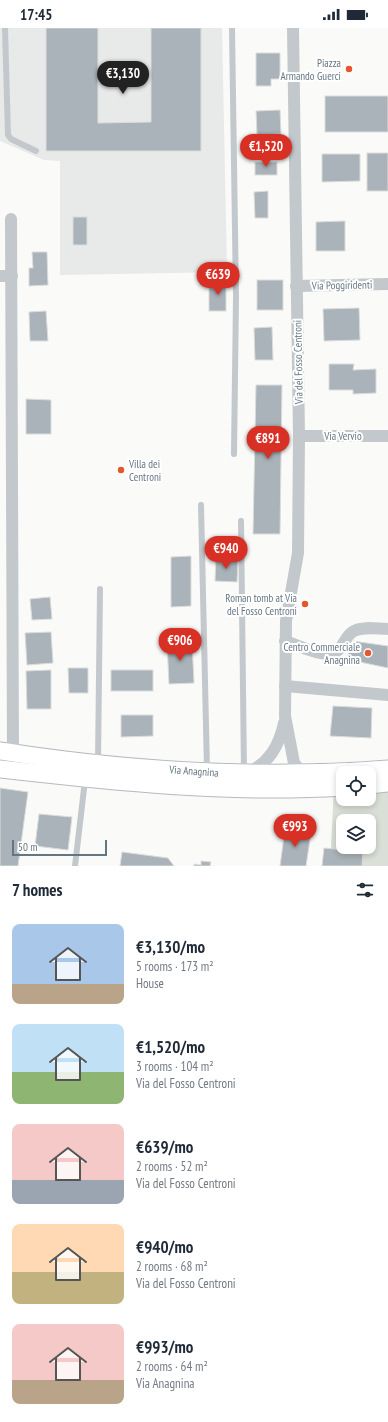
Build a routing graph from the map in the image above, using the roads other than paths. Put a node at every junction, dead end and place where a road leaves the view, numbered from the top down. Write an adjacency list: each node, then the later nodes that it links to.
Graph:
1 (5, 28): 4 (lane)
2 (232, 28): 11 (lane)
3 (293, 28): 8 (street, Via del Fosso Centroni)
4 (36, 150)
5 (11, 219): 6 (street)
6 (6, 276): 20 (street)
7 (388, 284): 8 (street, Via Poggiridenti)
8 (296, 286): 9 (street, Via del Fosso Centroni)
9 (299, 436): 10 (street, Via Vervio); 16 (street, Via del Fosso Centroni)
10 (388, 436)
11 (234, 454)
12 (201, 505): 24 (lane)
13 (241, 521): 25 (lane)
14 (100, 589): 21 (lane)
15 (388, 629): 16 (street)
16 (285, 641): 17 (street, Via del Fosso Centroni)
17 (285, 686): 18 (street); 19 (street, Via del Fosso Centroni)
18 (388, 695)
19 (285, 716): 25 (street); 26 (street, Via del Fosso Centroni)
20 (7, 752): 21 (main road, Via Anagnina)
21 (98, 764): 24 (main road, Via Anagnina)
22 (0, 769): 27 (main road, Via Anagnina)
23 (388, 769): 26 (main road, Via Anagnina)
24 (207, 772): 25 (main road, Via Anagnina)
25 (244, 774): 26 (main road, Via Anagnina)
26 (317, 774)
27 (85, 778): 30 (main road, Via Anagnina); 31 (lane)
28 (388, 783): 29 (main road)
29 (376, 784)
30 (336, 787)
31 (75, 866)

